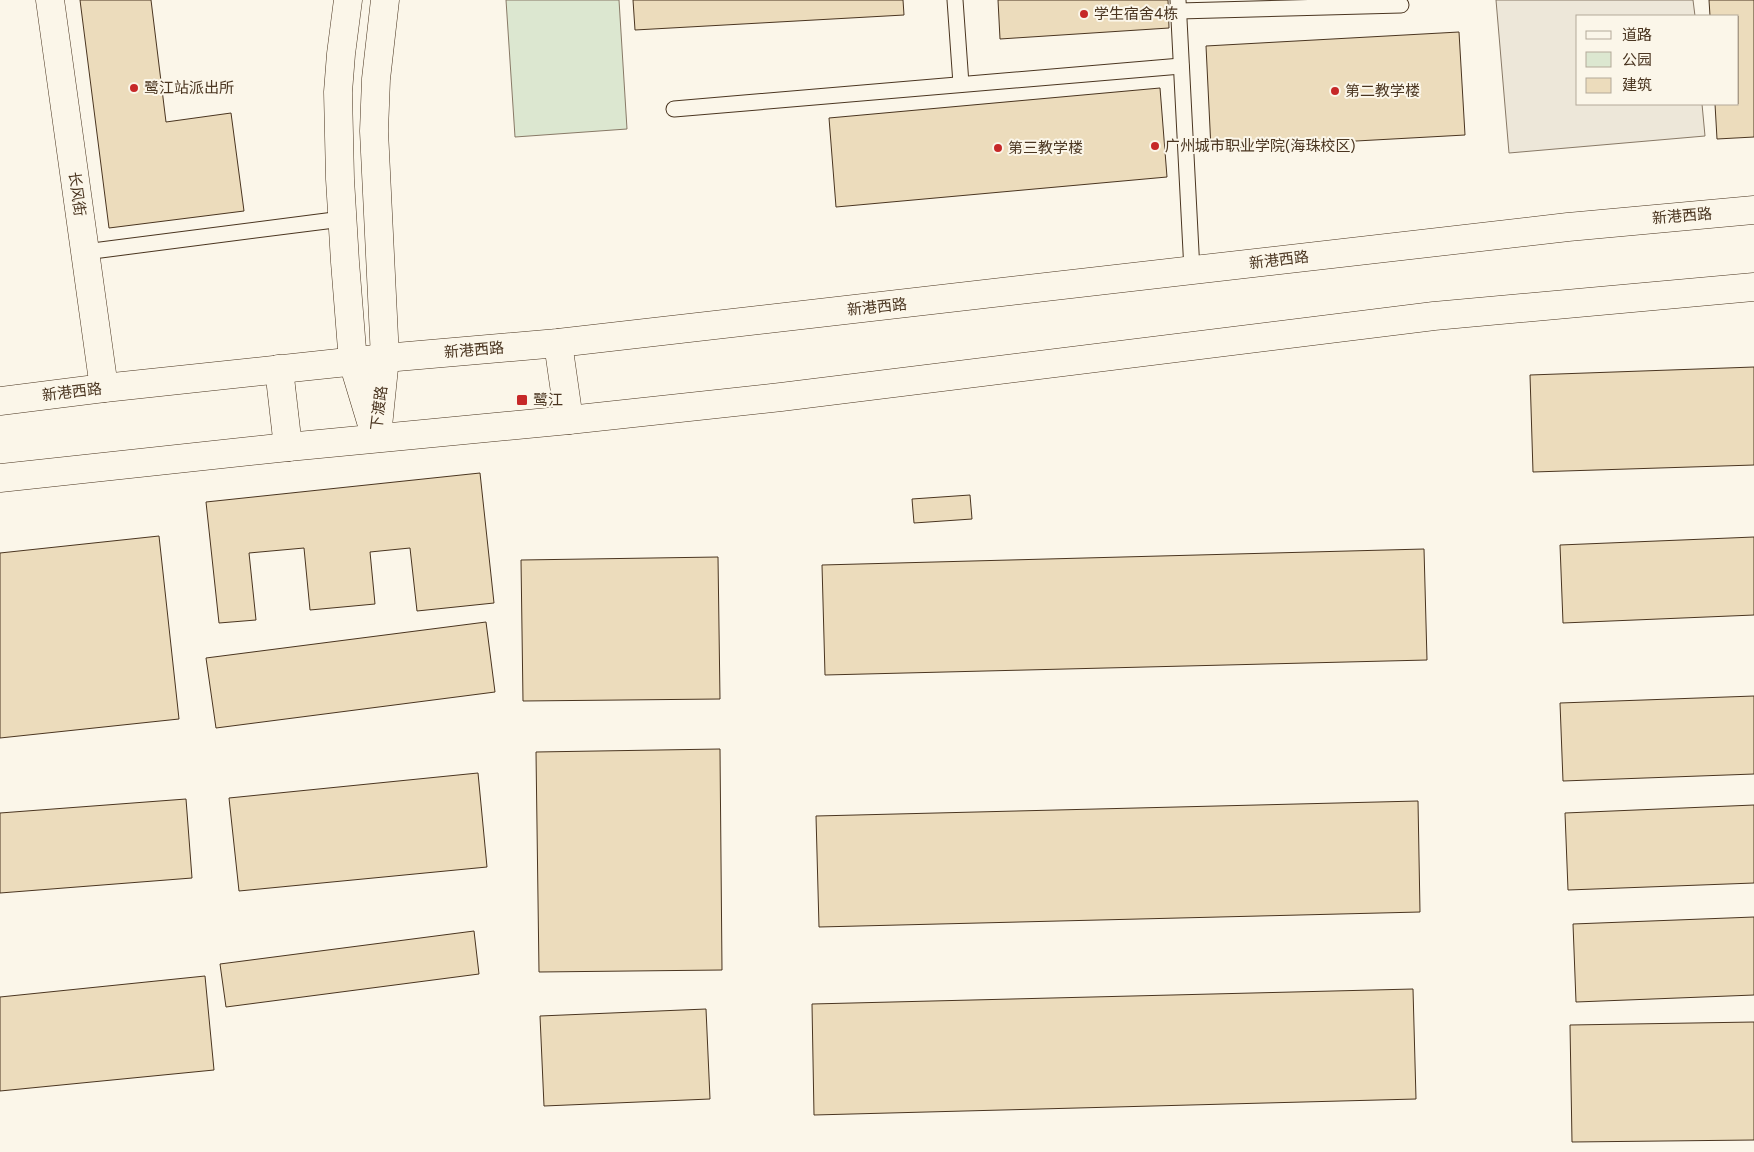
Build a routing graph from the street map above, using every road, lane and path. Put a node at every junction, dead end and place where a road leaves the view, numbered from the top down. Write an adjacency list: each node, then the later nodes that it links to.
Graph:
1 (50, 0): 13 (main road, 长风街)
2 (348, 0): 12 (main road, 下渡路)
3 (385, 0): 17 (main road, 下渡路)
4 (955, 0): 9 (lane)
5 (1236, 5): 6 (lane); 7 (lane)
6 (1400, 5)
7 (1178, 6): 8 (lane)
8 (1181, 66): 9 (lane); 14 (lane)
9 (961, 84): 10 (lane)
10 (674, 108)
11 (1754, 210): 14 (main road, 新港西路)
12 (342, 219): 13 (lane); 18 (main road, 下渡路)
13 (85, 252): 20 (main road, 长风街)
14 (1192, 271): 16 (main road, 新港西路)
15 (1754, 287): 22 (main road)
16 (558, 343): 17 (main road, 新港西路); 22 (main road)
17 (386, 358): 18 (main road, 新港西路); 23 (main road, 下渡路)
18 (353, 362): 19 (main road, 新港西路); 23 (main road, 下渡路)
19 (279, 369): 20 (main road, 新港西路); 24 (main road)
20 (104, 388): 21 (main road, 新港西路)
21 (0, 401)
22 (569, 420): 23 (main road)
23 (376, 438): 24 (main road)
24 (288, 446): 25 (main road)
25 (0, 478)

